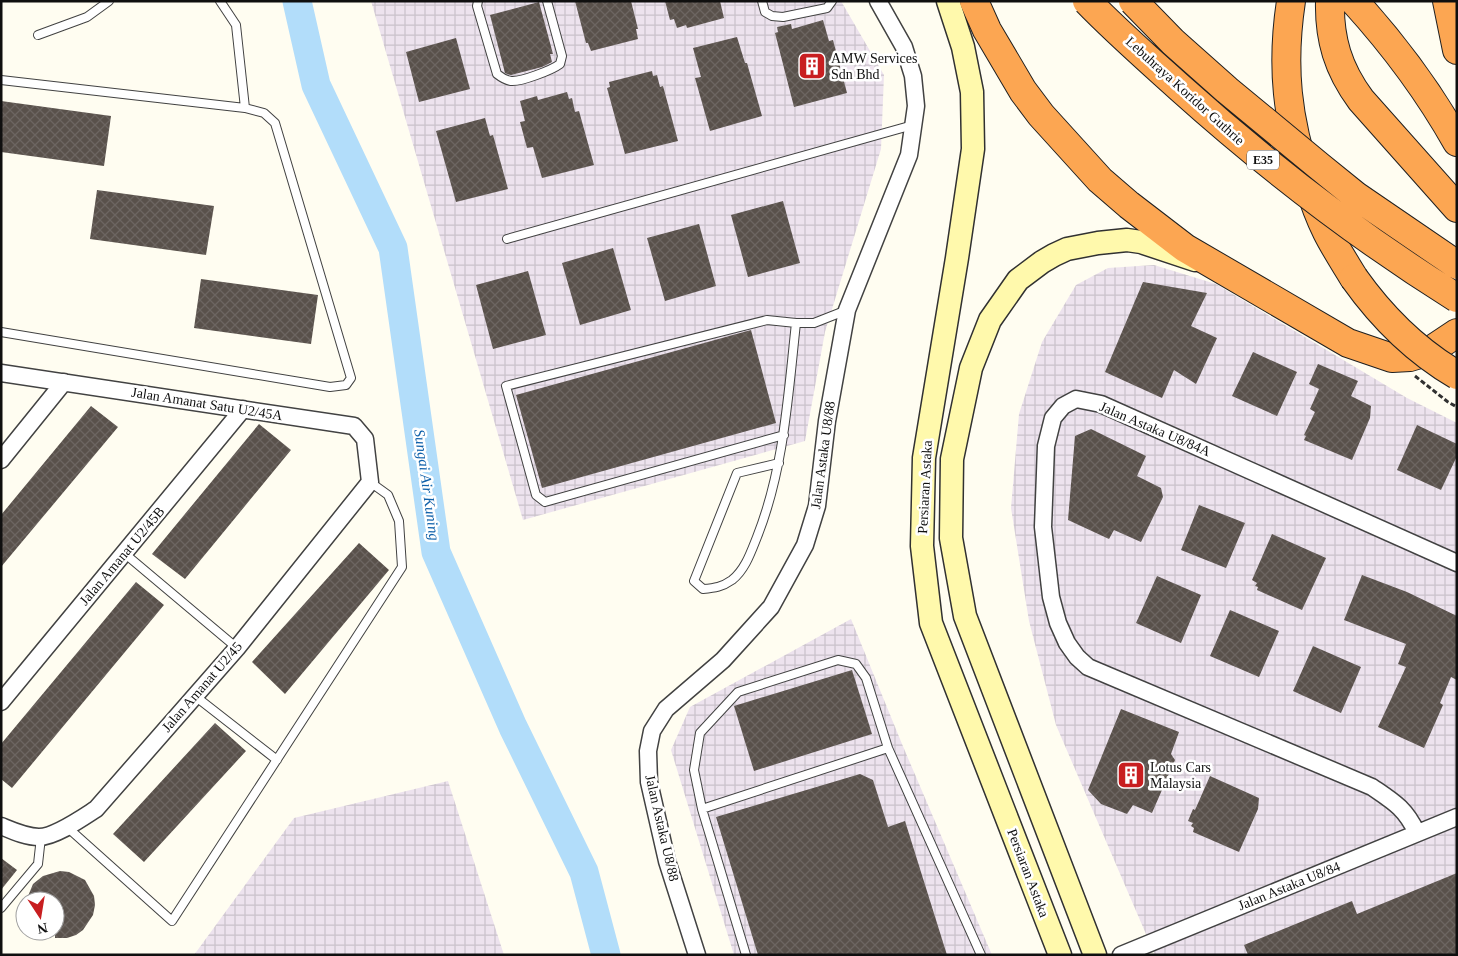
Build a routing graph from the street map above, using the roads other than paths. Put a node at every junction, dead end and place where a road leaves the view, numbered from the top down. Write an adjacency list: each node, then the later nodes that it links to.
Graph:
1 (109, 1): 16 (lane)
2 (220, 1): 19 (lane)
3 (478, 1): 4 (lane)
4 (546, 1)
5 (762, 1): 6 (lane)
6 (832, 1)
7 (878, 1): 20 (street, Jalan Astaka U8/88)
8 (948, 1): 56 (main road, Persiaran Astaka)
9 (974, 1): 25 (highway)
10 (1087, 1): 26 (highway, Lebuhraya Koridor Guthrie / E35, bridge)
11 (1133, 1): 24 (highway, Lebuhraya Koridor Guthrie / E35, bridge)
12 (1291, 1): 32 (highway, bridge)
13 (1330, 1): 22 (highway)
14 (1354, 1): 21 (highway)
15 (1447, 1): 17 (highway)
16 (38, 35)
17 (1457, 50)
18 (1, 80): 19 (lane)
19 (245, 108): 29 (lane)
20 (914, 125): 23 (lane); 27 (street, Jalan Astaka U8/88)
21 (1457, 142)
22 (1457, 208)
23 (506, 240)
24 (1457, 265)
25 (1215, 267): 30 (highway); 57 (main road, Persiaran Astaka)
26 (1457, 298)
27 (847, 310): 28 (lane); 53 (street, Jalan Astaka U8/88)
28 (796, 323): 35 (lane); 35 (lane)
29 (1, 332)
30 (1457, 333)
31 (1, 373): 33 (street, Jalan Amanat Satu U2/45A)
32 (1457, 375)
33 (64, 382): 34 (street, Jalan Amanat Satu U2/45A); 36 (street)
34 (243, 409): 38 (street, Jalan Amanat Satu U2/45A); 39 (street, Jalan Amanat U2/45B)
35 (784, 435): 37 (lane)
36 (1, 460)
37 (779, 463): 37 (lane)
38 (370, 482): 41 (street, Jalan Amanat U2/45); 45 (lane)
39 (124, 553): 41 (lane); 43 (street, Jalan Amanat U2/45B)
40 (1457, 563): 50 (street, Jalan Astaka U8/84A)
41 (237, 648): 42 (street, Jalan Amanat U2/45)
42 (195, 696): 45 (lane); 49 (street, Jalan Amanat U2/45)
43 (1, 702)
44 (888, 748): 46 (lane); 46 (lane); 55 (lane)
45 (277, 760): 49 (lane)
46 (702, 809): 54 (lane)
47 (1457, 817): 50 (street, Jalan Astaka U8/84)
48 (1, 826): 51 (street)
49 (67, 827): 51 (street, Jalan Amanat U2/45)
50 (1417, 833): 58 (street, Jalan Astaka U8/84)
51 (41, 837): 52 (lane)
52 (1, 908)
53 (697, 955)
54 (746, 955)
55 (981, 955)
56 (1060, 955)
57 (1095, 955)
58 (1121, 955)

